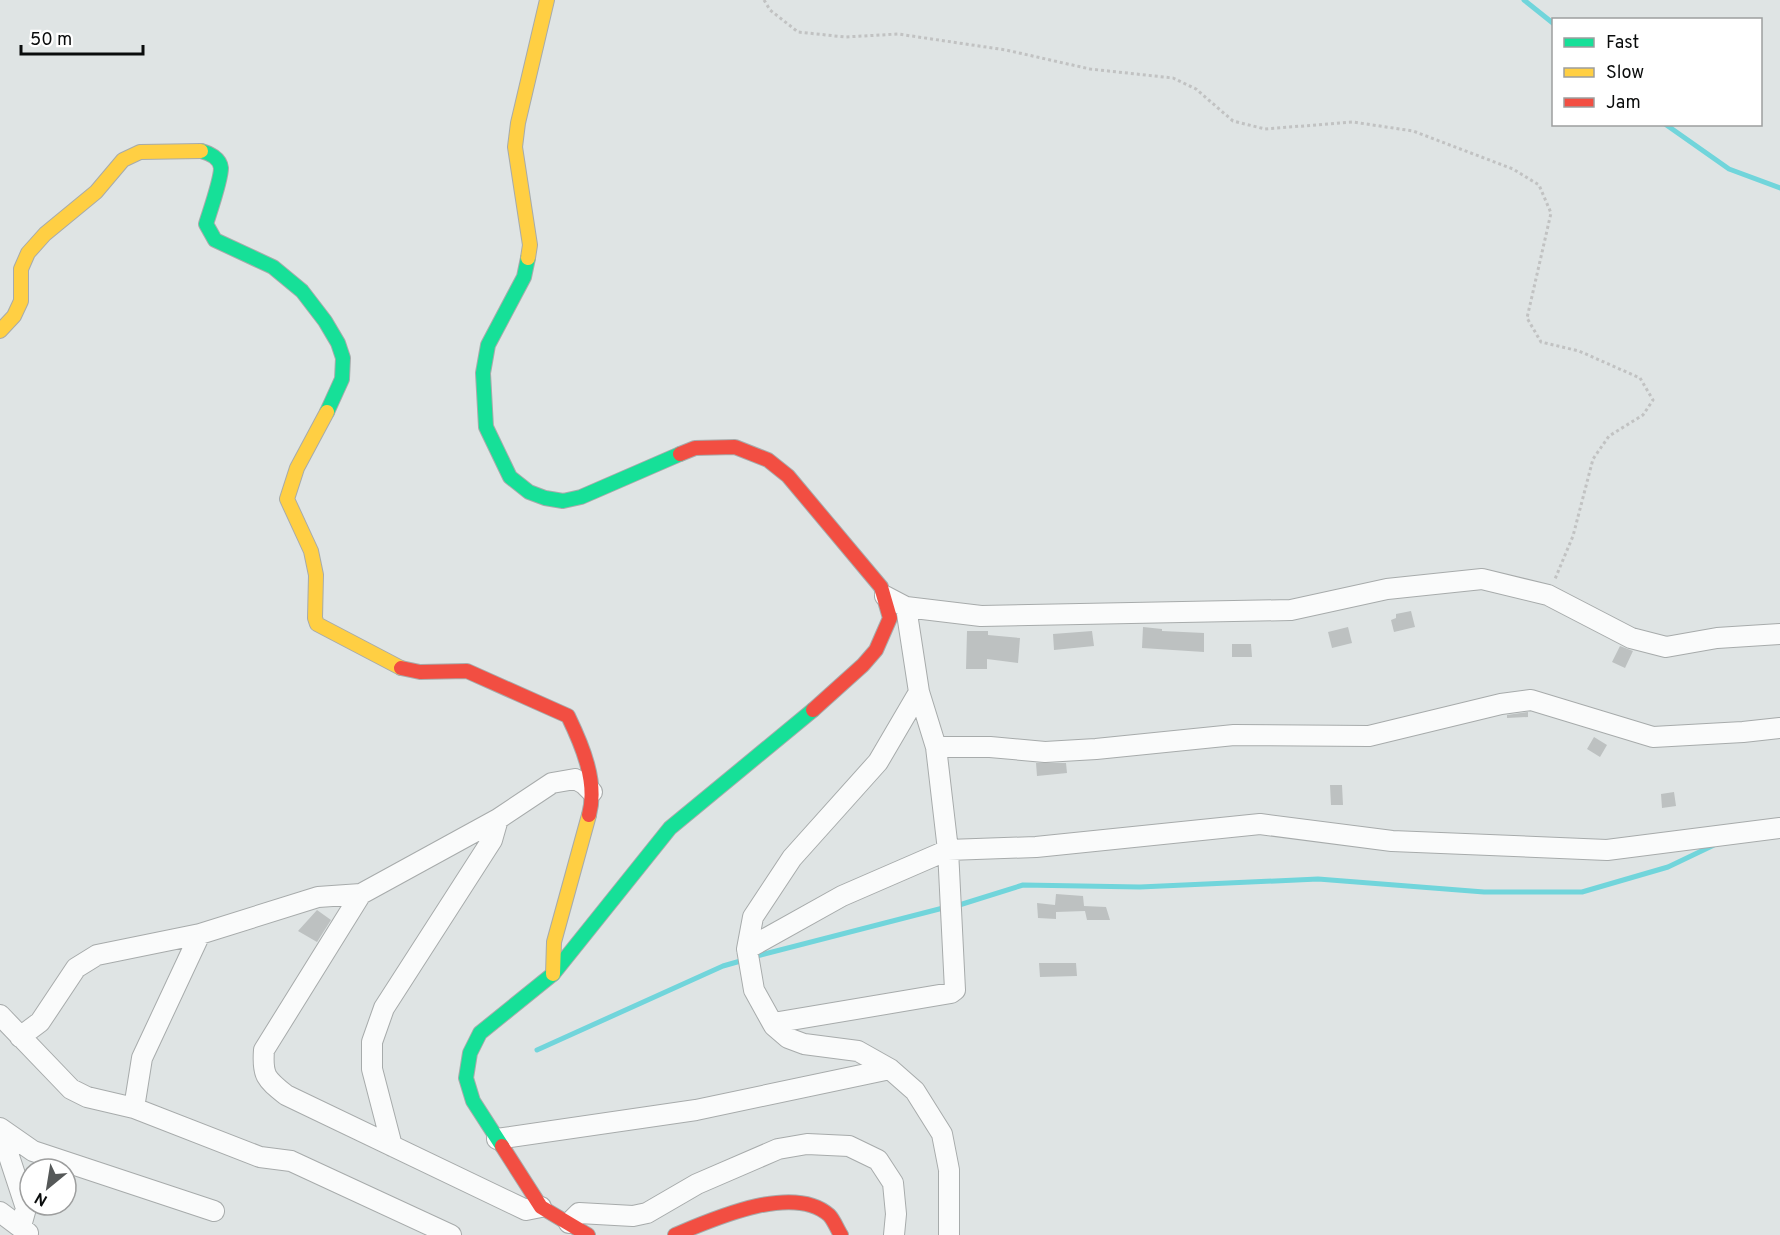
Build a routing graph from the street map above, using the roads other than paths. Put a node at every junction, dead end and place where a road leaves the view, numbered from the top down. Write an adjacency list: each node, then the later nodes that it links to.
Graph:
1 (547, 0): 3 (main road)
2 (0, 331): 9 (main road)
3 (885, 596): 4 (street); 16 (main road)
4 (906, 607): 5 (street); 6 (street)
5 (1780, 634)
6 (919, 692): 8 (street); 15 (street)
7 (1780, 728): 8 (street)
8 (936, 747): 12 (street)
9 (592, 792): 10 (street); 16 (main road)
10 (498, 819): 13 (street); 24 (street)
11 (1780, 828): 12 (street)
12 (948, 850): 15 (street); 18 (street)
13 (361, 894): 14 (street); 24 (street)
14 (200, 934): 19 (street); 21 (street)
15 (747, 949): 18 (street)
16 (553, 974): 23 (main road)
17 (0, 1015): 19 (street)
18 (773, 1023): 20 (street)
19 (20, 1037): 21 (street)
20 (890, 1069): 23 (street); 35 (street)
21 (134, 1108): 30 (street)
22 (0, 1129): 26 (street); 29 (street)
23 (497, 1138): 25 (main road)
24 (392, 1146): 25 (street)
25 (541, 1207): 28 (main road)
26 (214, 1211)
27 (0, 1212): 29 (street)
28 (569, 1223): 31 (main road); 34 (street)
29 (25, 1230)
30 (451, 1235)
31 (588, 1235)
32 (675, 1235): 33 (main road)
33 (841, 1235)
34 (894, 1235)
35 (949, 1235)

